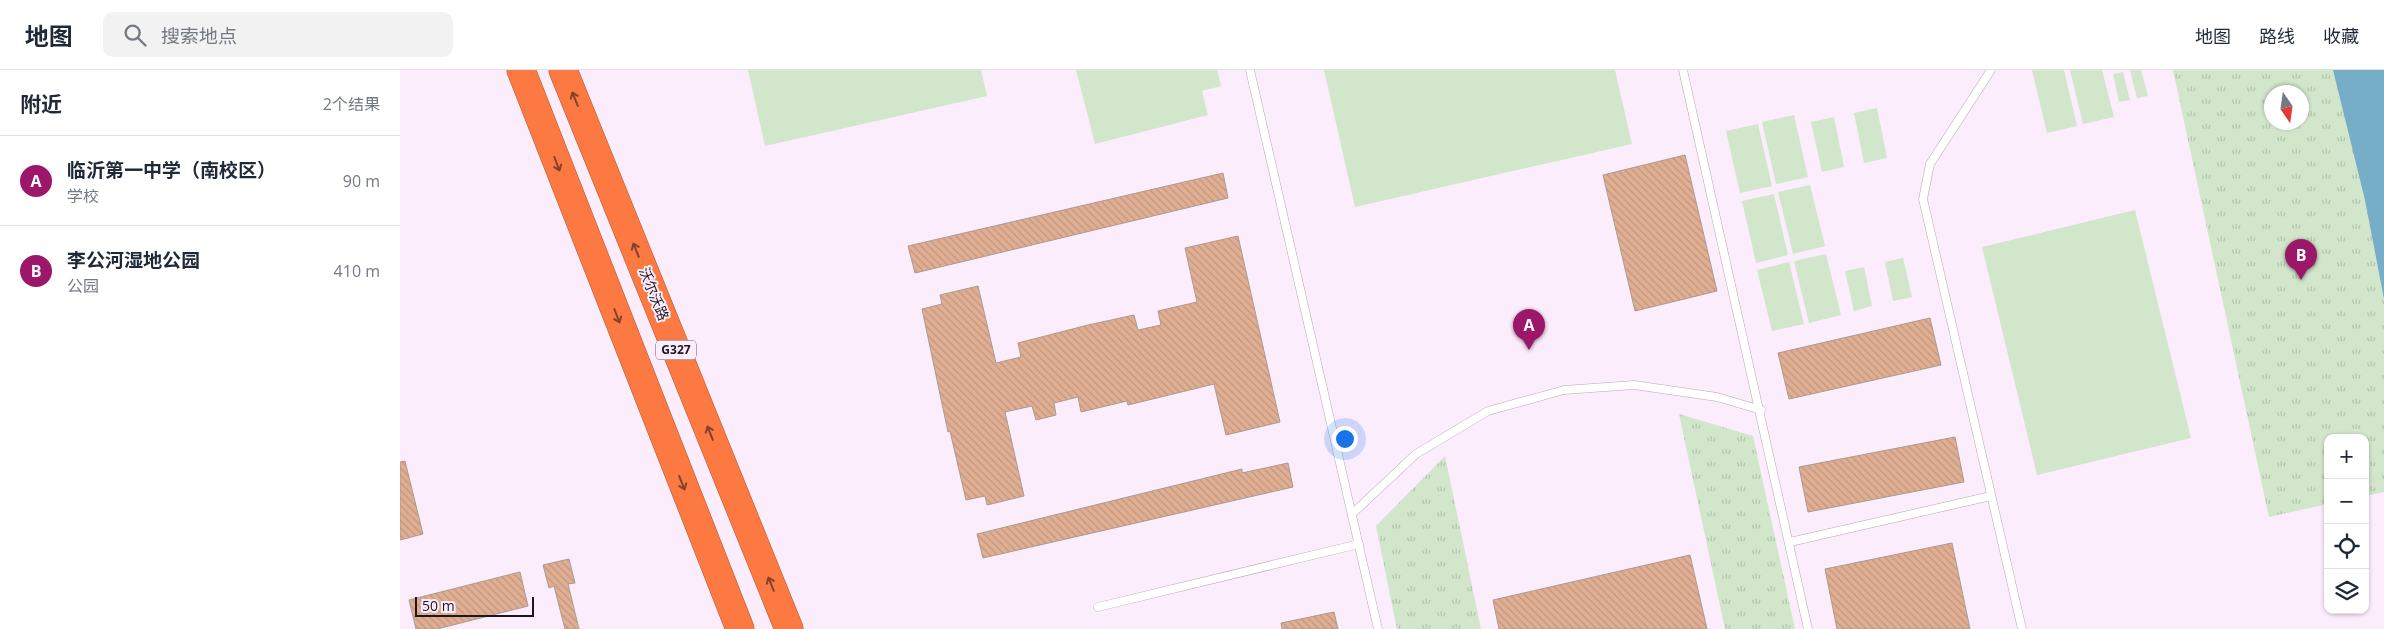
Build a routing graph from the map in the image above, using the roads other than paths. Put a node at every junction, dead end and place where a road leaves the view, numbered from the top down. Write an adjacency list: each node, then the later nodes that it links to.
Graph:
1 (521, 70): 12 (highway, one-way to 12)
2 (563, 70): 13 (highway, 沃尔沃路 / G327, one-way to 2)
3 (1250, 70): 8 (lane)
4 (1683, 70): 6 (lane)
5 (1992, 70): 7 (lane)
6 (1761, 410): 8 (lane); 9 (lane)
7 (1991, 496): 9 (lane); 16 (lane)
8 (1352, 514): 10 (lane)
9 (1790, 542): 15 (lane)
10 (1359, 544): 11 (lane); 14 (lane)
11 (1098, 607)
12 (740, 629)
13 (789, 629)
14 (1378, 629)
15 (1808, 629)
16 (2022, 629)

